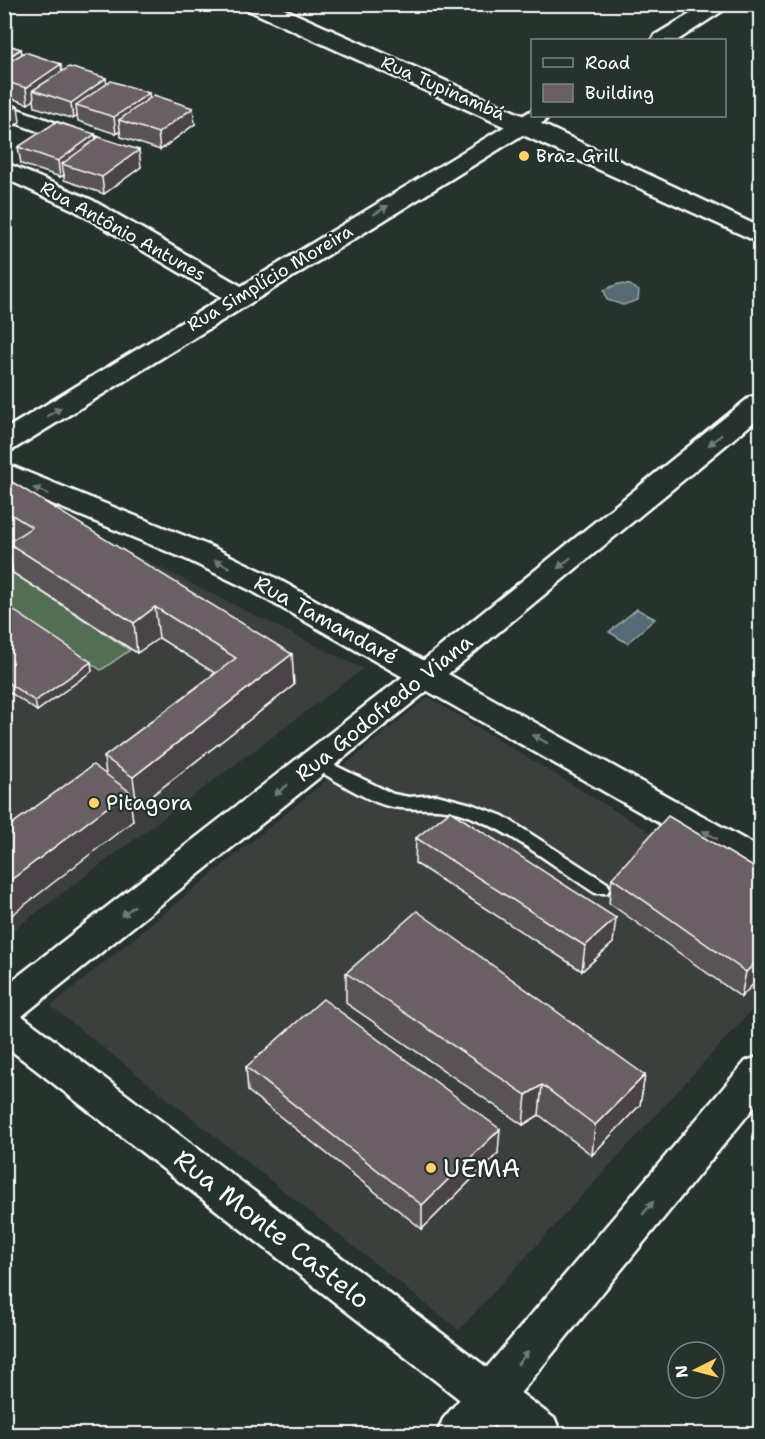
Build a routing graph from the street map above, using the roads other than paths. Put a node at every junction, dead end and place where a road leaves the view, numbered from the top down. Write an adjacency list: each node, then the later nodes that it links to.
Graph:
1 (254, 4): 3 (street, Rua Tupinambá)
2 (723, 4): 4 (street)
3 (288, 10): 6 (street, Rua Tupinambá)
4 (665, 39)
5 (4, 111): 7 (street)
6 (530, 120): 9 (street, Rua Tupinambá); 10 (street, Rua Simplício Moreira, one-way to 6)
7 (114, 152)
8 (4, 169): 10 (street, Rua Antônio Antunes)
9 (760, 237)
10 (239, 297): 12 (street, Rua Simplício Moreira, one-way to 10)
11 (760, 403): 14 (street, Rua Godofredo Viana, one-way to 14)
12 (4, 442)
13 (4, 471): 14 (street, Rua Tamandaré, one-way to 13)
14 (426, 675): 15 (street, Rua Godofredo Viana); 16 (street, Rua Tamandaré, one-way to 14)
15 (316, 762): 17 (lane); 18 (street, Rua Godofredo Viana, one-way to 18)
16 (760, 864)
17 (601, 888)
18 (4, 1009)
19 (4, 1023): 21 (street, Rua Monte Castelo)
20 (760, 1072): 21 (street, one-way to 20)
21 (490, 1398): 22 (street); 23 (street, Rua Monte Castelo)
22 (459, 1434)
23 (539, 1434)

